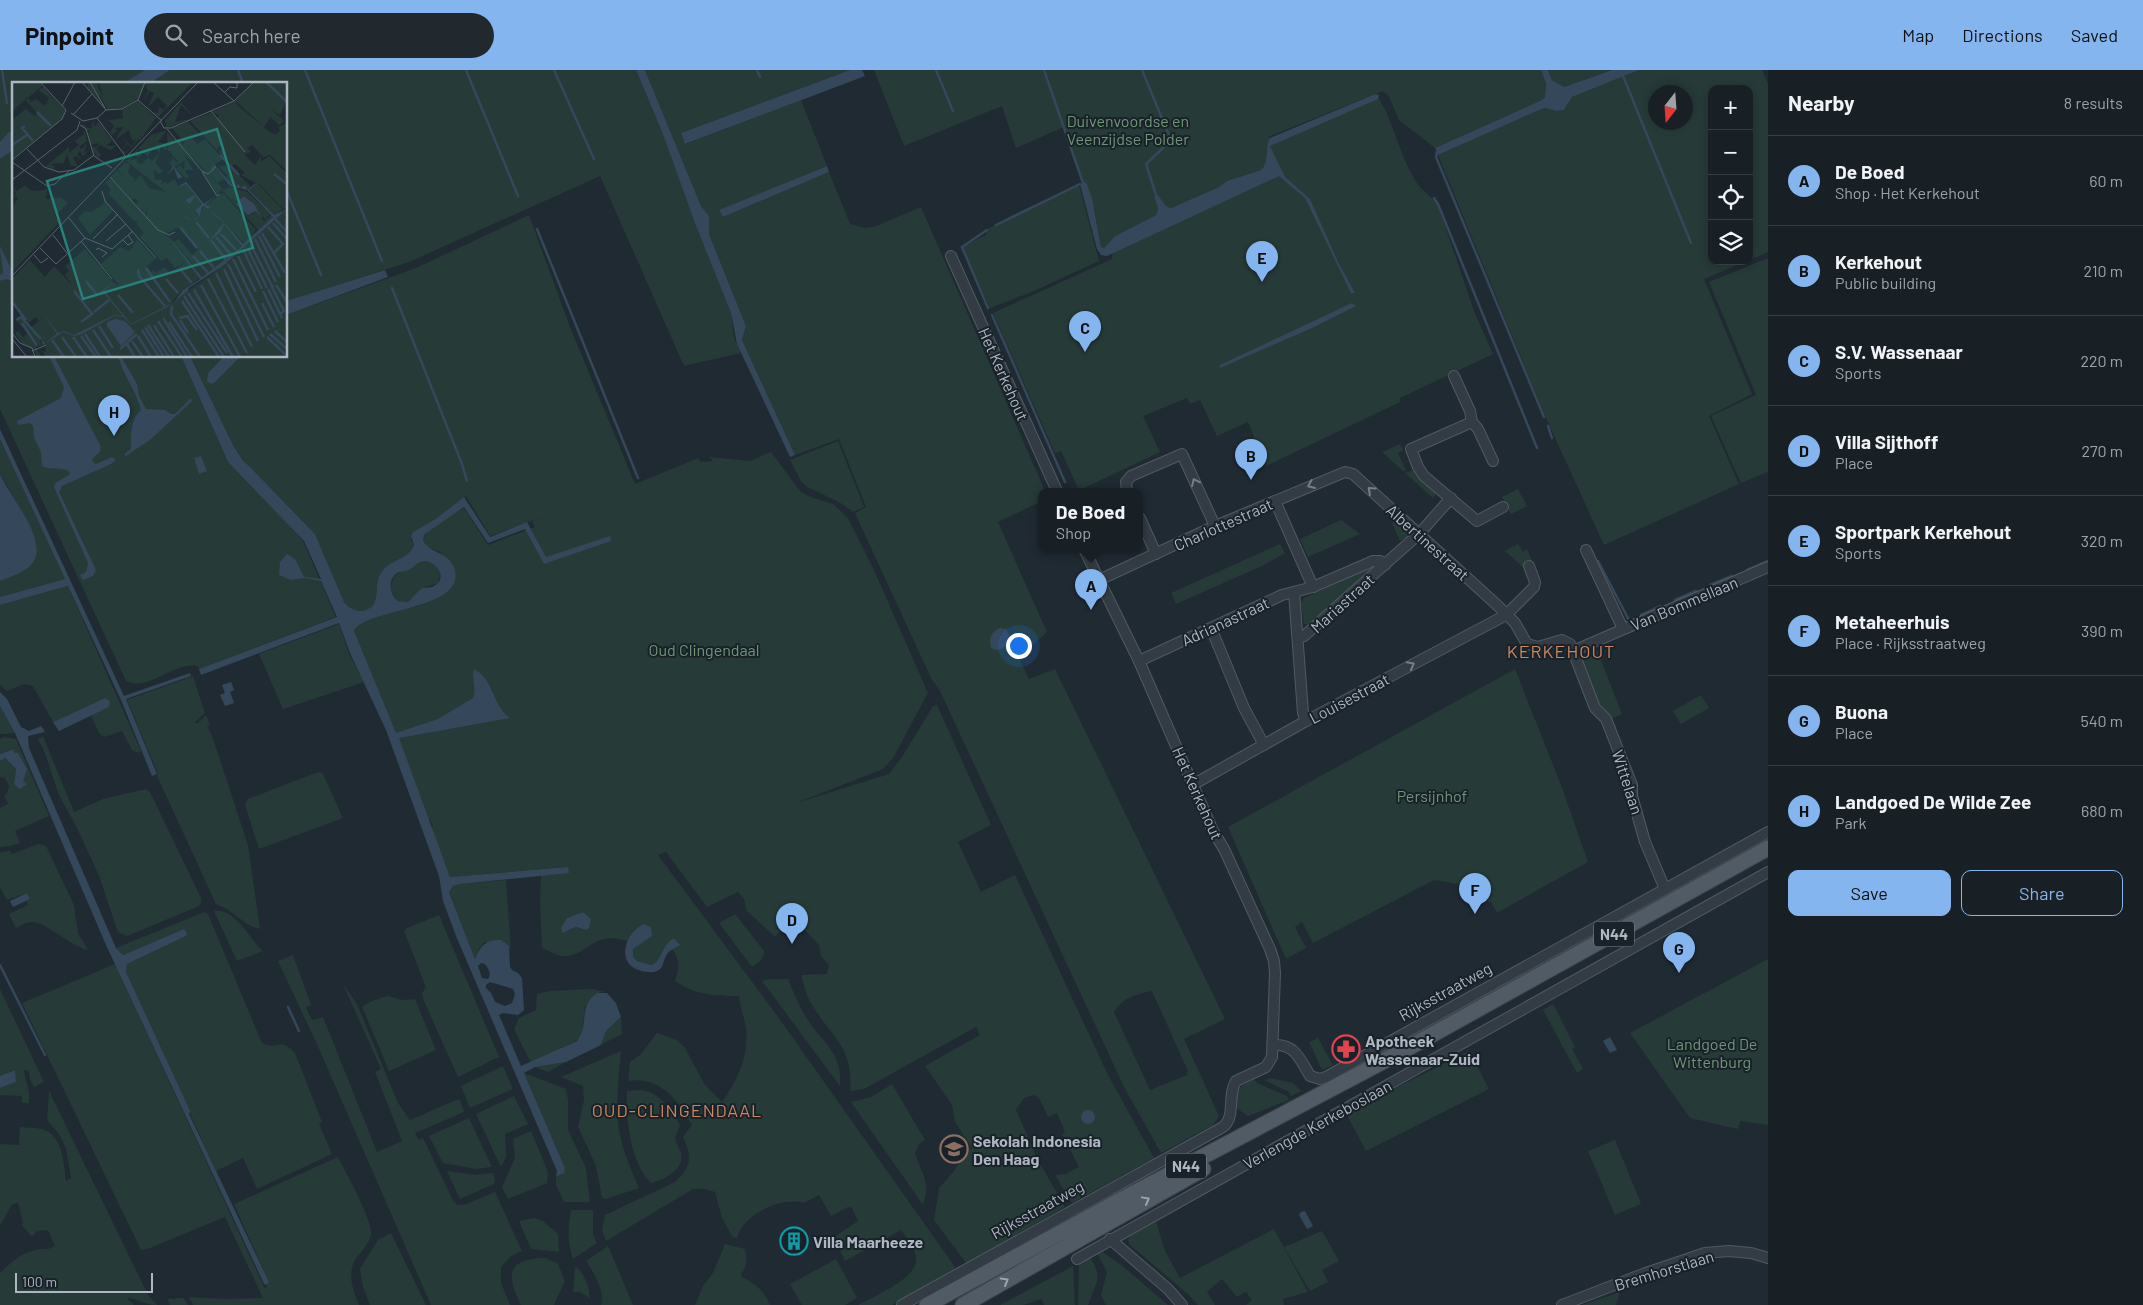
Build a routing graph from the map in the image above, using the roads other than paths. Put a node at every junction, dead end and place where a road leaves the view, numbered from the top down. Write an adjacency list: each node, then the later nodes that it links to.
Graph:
1 (951, 256): 7 (street, Het Kerkehout)
2 (1454, 376): 3 (street)
3 (1472, 422): 4 (street); 8 (street)
4 (1493, 461)
5 (1348, 472): 9 (street, Charlottestraat, one-way to 9); 13 (street, Albertinestraat, one-way to 5)
6 (1127, 487): 12 (street, one-way to 6)
7 (1056, 488)
8 (1450, 498): 10 (street); 13 (street, Mariastraat)
9 (1275, 501): 12 (street, Charlottestraat); 21 (street)
10 (1503, 507)
11 (1143, 525): 16 (street)
12 (1215, 526): 16 (street, Charlottestraat)
13 (1419, 534): 17 (street, Mariastraat); 23 (street, Albertinestraat)
14 (1586, 550): 25 (street)
15 (1086, 553): 20 (street, Het Kerkehout)
16 (1156, 554): 20 (street, Charlottestraat)
17 (1384, 565): 21 (street, Mariastraat); 26 (street, Mariastraat)
18 (1529, 566): 23 (street, Louisestraat)
19 (1768, 567): 25 (street, Van Bommellaan)
20 (1099, 580): 28 (street, Het Kerkehout)
21 (1313, 588): 22 (street, Adrianastraat)
22 (1294, 592): 24 (street, Adrianastraat); 26 (street)
23 (1506, 615): 27 (street); 29 (street, Louisestraat, one-way to 23)
24 (1211, 628): 28 (street, Adrianastraat); 30 (street)
25 (1623, 630): 27 (street, Van Bommellaan)
26 (1298, 638): 29 (street)
27 (1573, 651): 36 (street, Wittelaan)
28 (1139, 661): 31 (street, Het Kerkehout)
29 (1306, 721): 30 (street, Louisestraat)
30 (1264, 745): 31 (street, Louisestraat)
31 (1194, 784): 37 (street, Het Kerkehout)
32 (1768, 832): 36 (street, Rijksstraatweg)
33 (1768, 848): 42 (main road, Rijksstraatweg / N44)
34 (1768, 858): 43 (main road, N44, one-way to 34)
35 (1768, 872): 38 (street, Verlengde Kerkeboslaan)
36 (1665, 889): 37 (street, Rijksstraatweg)
37 (1274, 1045): 41 (street, Rijksstraatweg)
38 (1110, 1239): 40 (street, Verlengde Kerkeboslaan); 44 (street)
39 (1768, 1258): 45 (street, Bremhorstlaan)
40 (1077, 1259)
41 (902, 1305)
42 (927, 1305)
43 (963, 1305)
44 (1182, 1305)
45 (1562, 1305)

